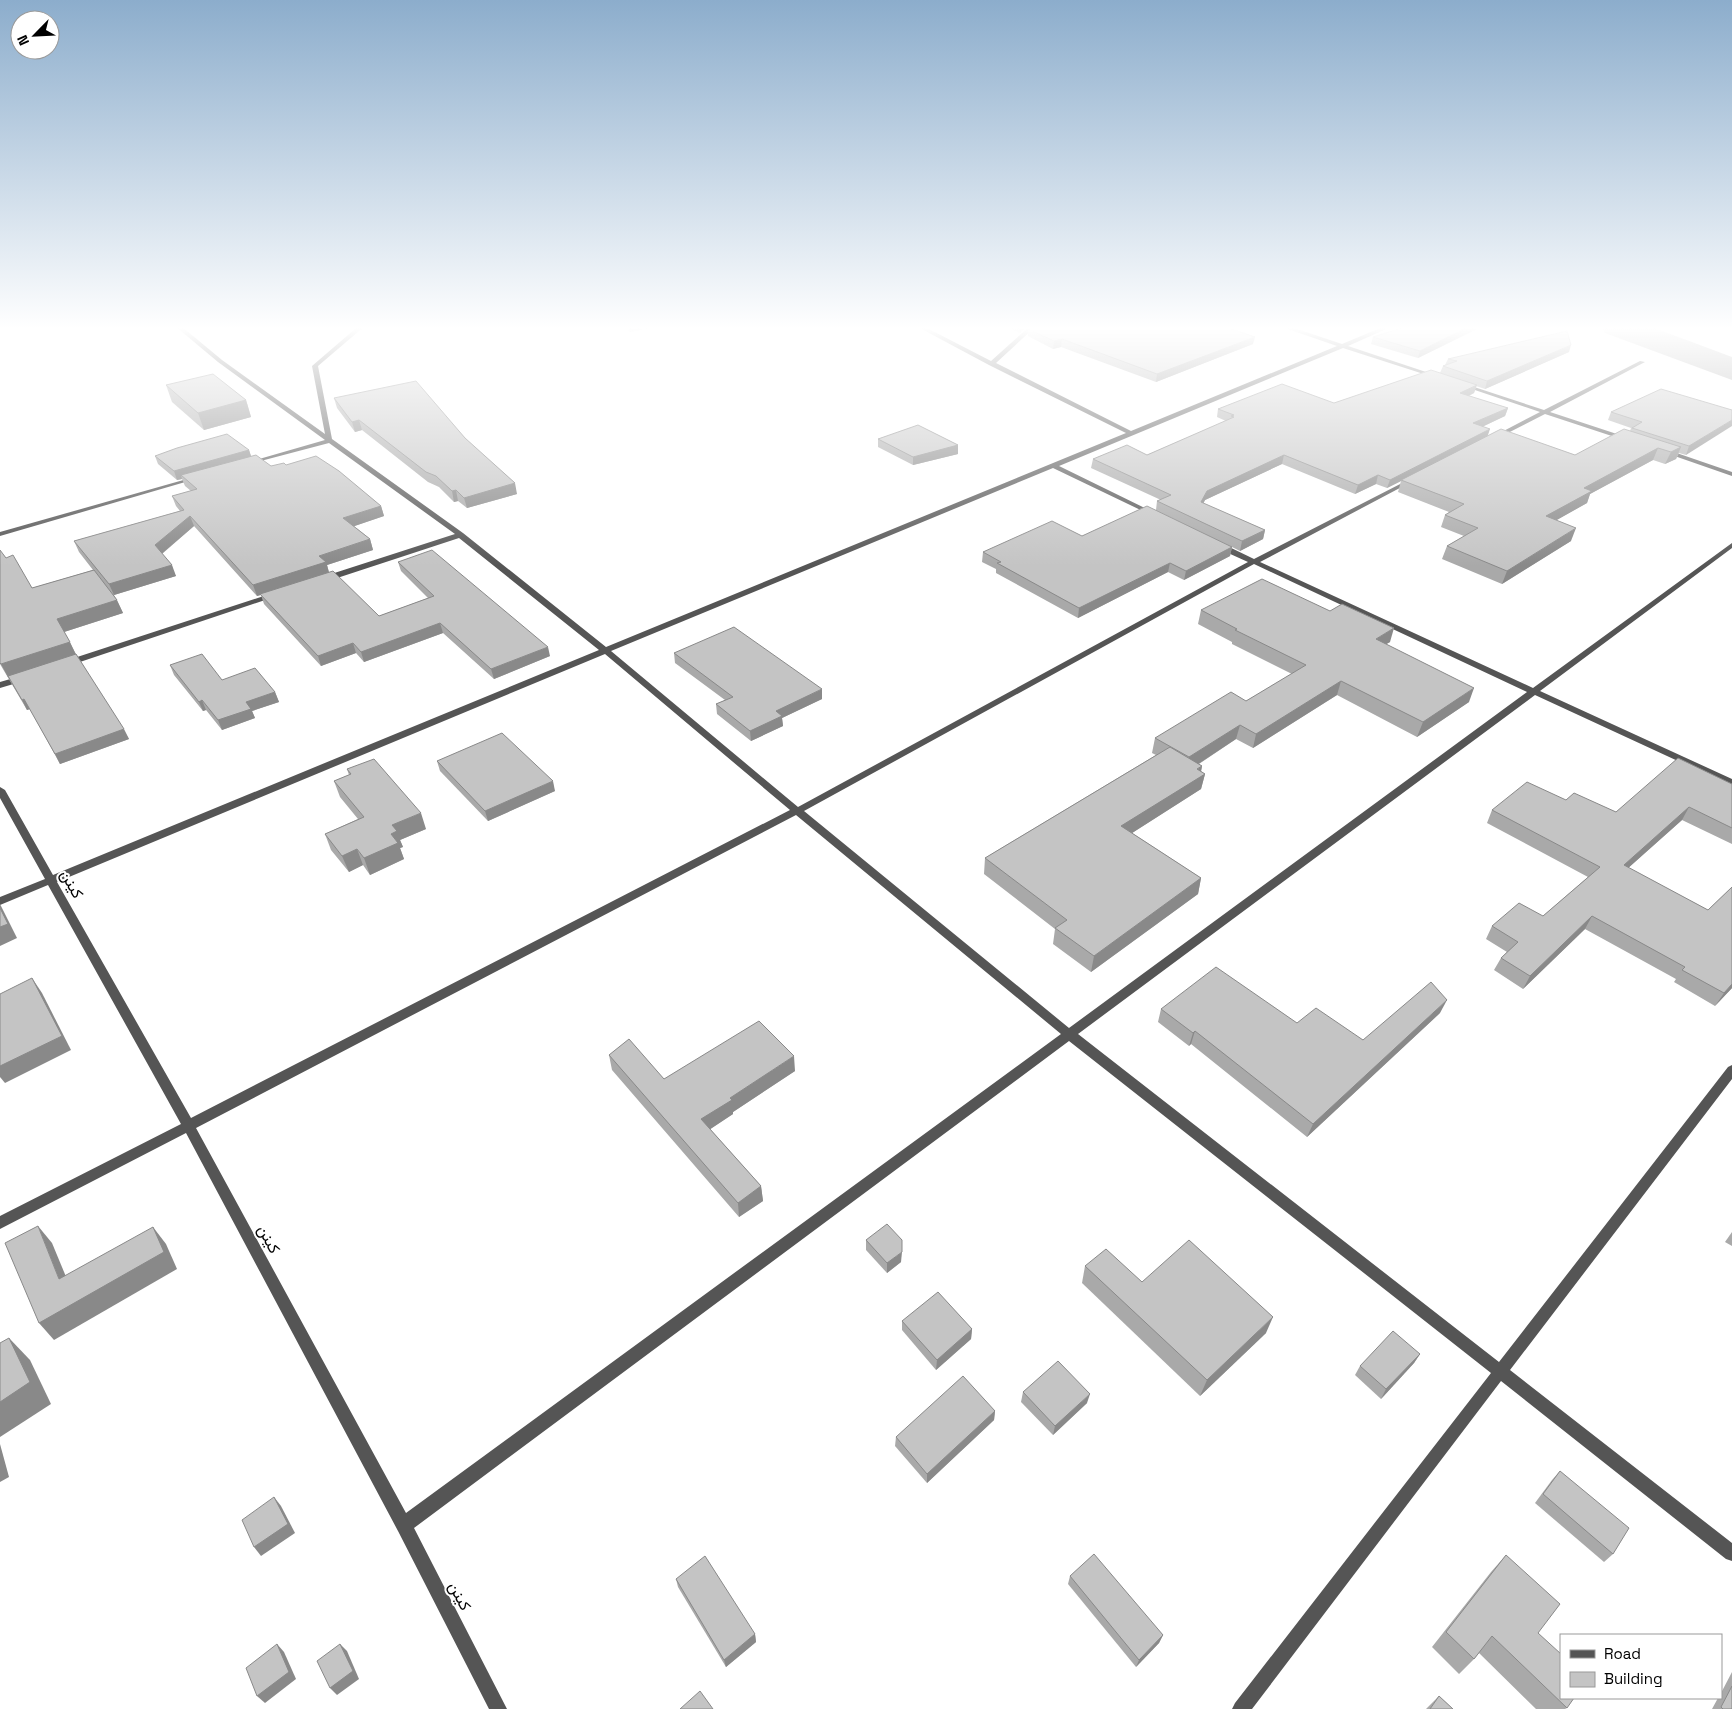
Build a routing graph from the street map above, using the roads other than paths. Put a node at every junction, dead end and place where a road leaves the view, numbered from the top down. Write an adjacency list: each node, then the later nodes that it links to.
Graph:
1 (280, 406): 9 (street)
2 (322, 406): 9 (street)
3 (1075, 406): 8 (street)
4 (1196, 406): 8 (street)
5 (1528, 406): 7 (street)
6 (1555, 406): 7 (street)
7 (1545, 411): 10 (street); 11 (street)
8 (1130, 433): 14 (street)
9 (329, 441): 13 (street); 20 (street)
10 (1639, 442)
11 (1483, 443)
12 (1657, 448): 15 (street)
13 (244, 465)
14 (1052, 465): 18 (street); 26 (street)
15 (1732, 474)
16 (207, 475): 19 (street)
17 (1421, 475): 23 (street)
18 (1166, 520)
19 (0, 534)
20 (460, 536): 24 (street); 26 (street)
21 (1209, 541): 23 (street)
22 (1732, 545): 30 (street)
23 (1253, 562): 30 (street); 33 (street)
24 (319, 581)
25 (281, 594): 27 (street)
26 (607, 652): 33 (street); 34 (street)
27 (56, 667)
28 (28, 676): 29 (street)
29 (0, 685)
30 (1530, 692): 31 (street); 36 (street)
31 (1732, 783)
32 (0, 790): 34 (street, كينن)
33 (796, 811): 36 (street); 38 (street)
34 (50, 880): 35 (street); 38 (street, كينن)
35 (0, 901)
36 (1069, 1034): 40 (street); 41 (street)
37 (1732, 1070): 40 (street)
38 (188, 1125): 39 (street); 41 (street, كينن)
39 (0, 1223)
40 (1500, 1373): 42 (street); 44 (street)
41 (404, 1525): 43 (street, كينن)
42 (1732, 1554)
43 (498, 1709)
44 (1241, 1709)

